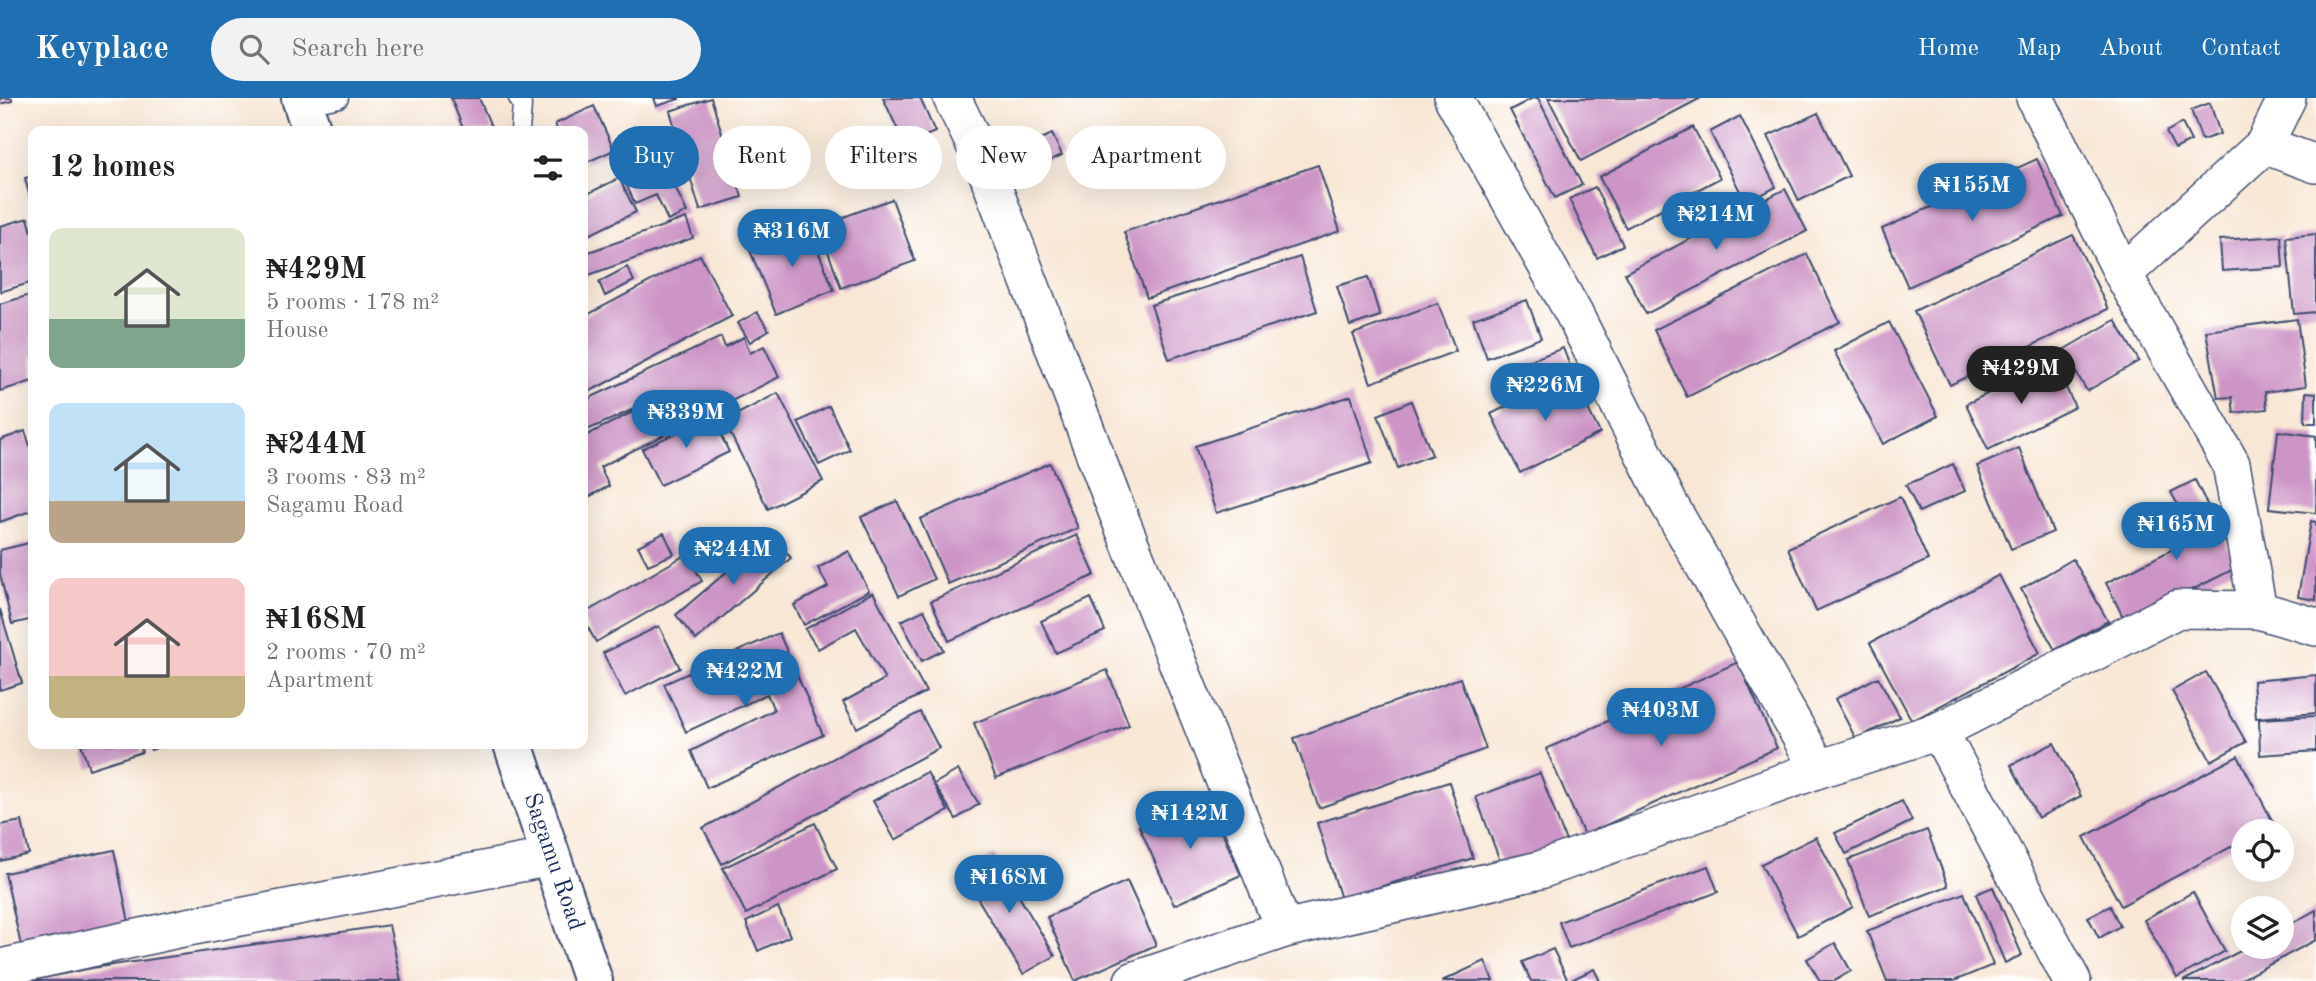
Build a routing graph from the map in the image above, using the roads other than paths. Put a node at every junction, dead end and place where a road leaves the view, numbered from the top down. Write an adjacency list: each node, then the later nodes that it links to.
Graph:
1 (518, 98): 6 (lane)
2 (952, 98): 16 (street)
3 (1453, 98): 14 (street)
4 (2035, 98): 9 (street)
5 (2287, 98): 7 (street)
6 (520, 126)
7 (2264, 145): 8 (street); 9 (street)
8 (2316, 164)
9 (2123, 274): 10 (street)
10 (2259, 610): 11 (street); 12 (street)
11 (2316, 627)
12 (1938, 731): 14 (street); 20 (street)
13 (515, 749): 15 (highway, Sagamu Road)
14 (1819, 769): 16 (street)
15 (551, 857): 17 (street); 18 (highway, Sagamu Road)
16 (1284, 929): 19 (street)
17 (0, 968)
18 (593, 981)
19 (1133, 981)
20 (2072, 981)

